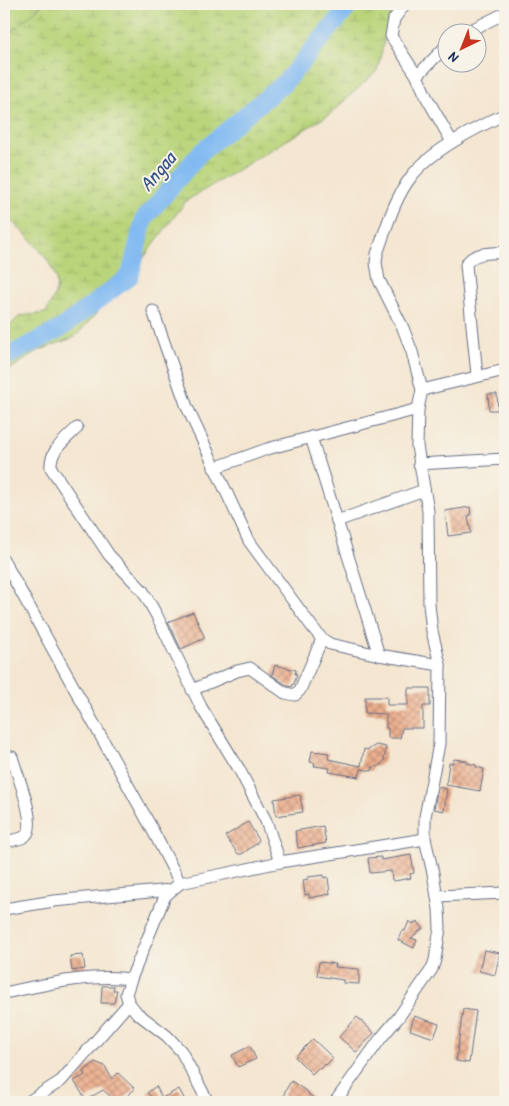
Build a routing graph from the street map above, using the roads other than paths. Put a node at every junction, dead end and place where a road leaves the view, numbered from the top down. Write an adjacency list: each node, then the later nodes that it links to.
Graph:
1 (405, 4): 5 (street)
2 (505, 12): 3 (street)
3 (486, 22)
4 (436, 56): 5 (street)
5 (417, 76): 7 (street)
6 (505, 114): 7 (street)
7 (452, 142): 12 (street)
8 (505, 252): 11 (street)
9 (153, 311): 18 (street)
10 (505, 370): 11 (street)
11 (477, 375): 12 (street)
12 (422, 390): 13 (street)
13 (418, 409): 15 (street); 17 (street)
14 (77, 428): 25 (street)
15 (311, 437): 18 (street); 20 (street)
16 (505, 459): 17 (street)
17 (419, 464): 19 (street)
18 (214, 468): 22 (street)
19 (424, 490): 20 (street); 24 (street)
20 (336, 521): 23 (street)
21 (4, 561): 30 (street)
22 (322, 639): 23 (street); 25 (street)
23 (379, 655): 24 (street)
24 (440, 666): 27 (street)
25 (192, 690): 29 (street)
26 (12, 757): 28 (street)
27 (425, 839): 29 (street); 32 (street)
28 (4, 842)
29 (280, 862): 30 (street)
30 (175, 887): 33 (street); 34 (street)
31 (505, 893): 32 (street)
32 (437, 896): 39 (street)
33 (4, 910)
34 (130, 979): 35 (street); 36 (street)
35 (4, 993)
36 (129, 1003): 37 (street); 38 (street)
37 (28, 1102)
38 (208, 1102)
39 (335, 1102)

